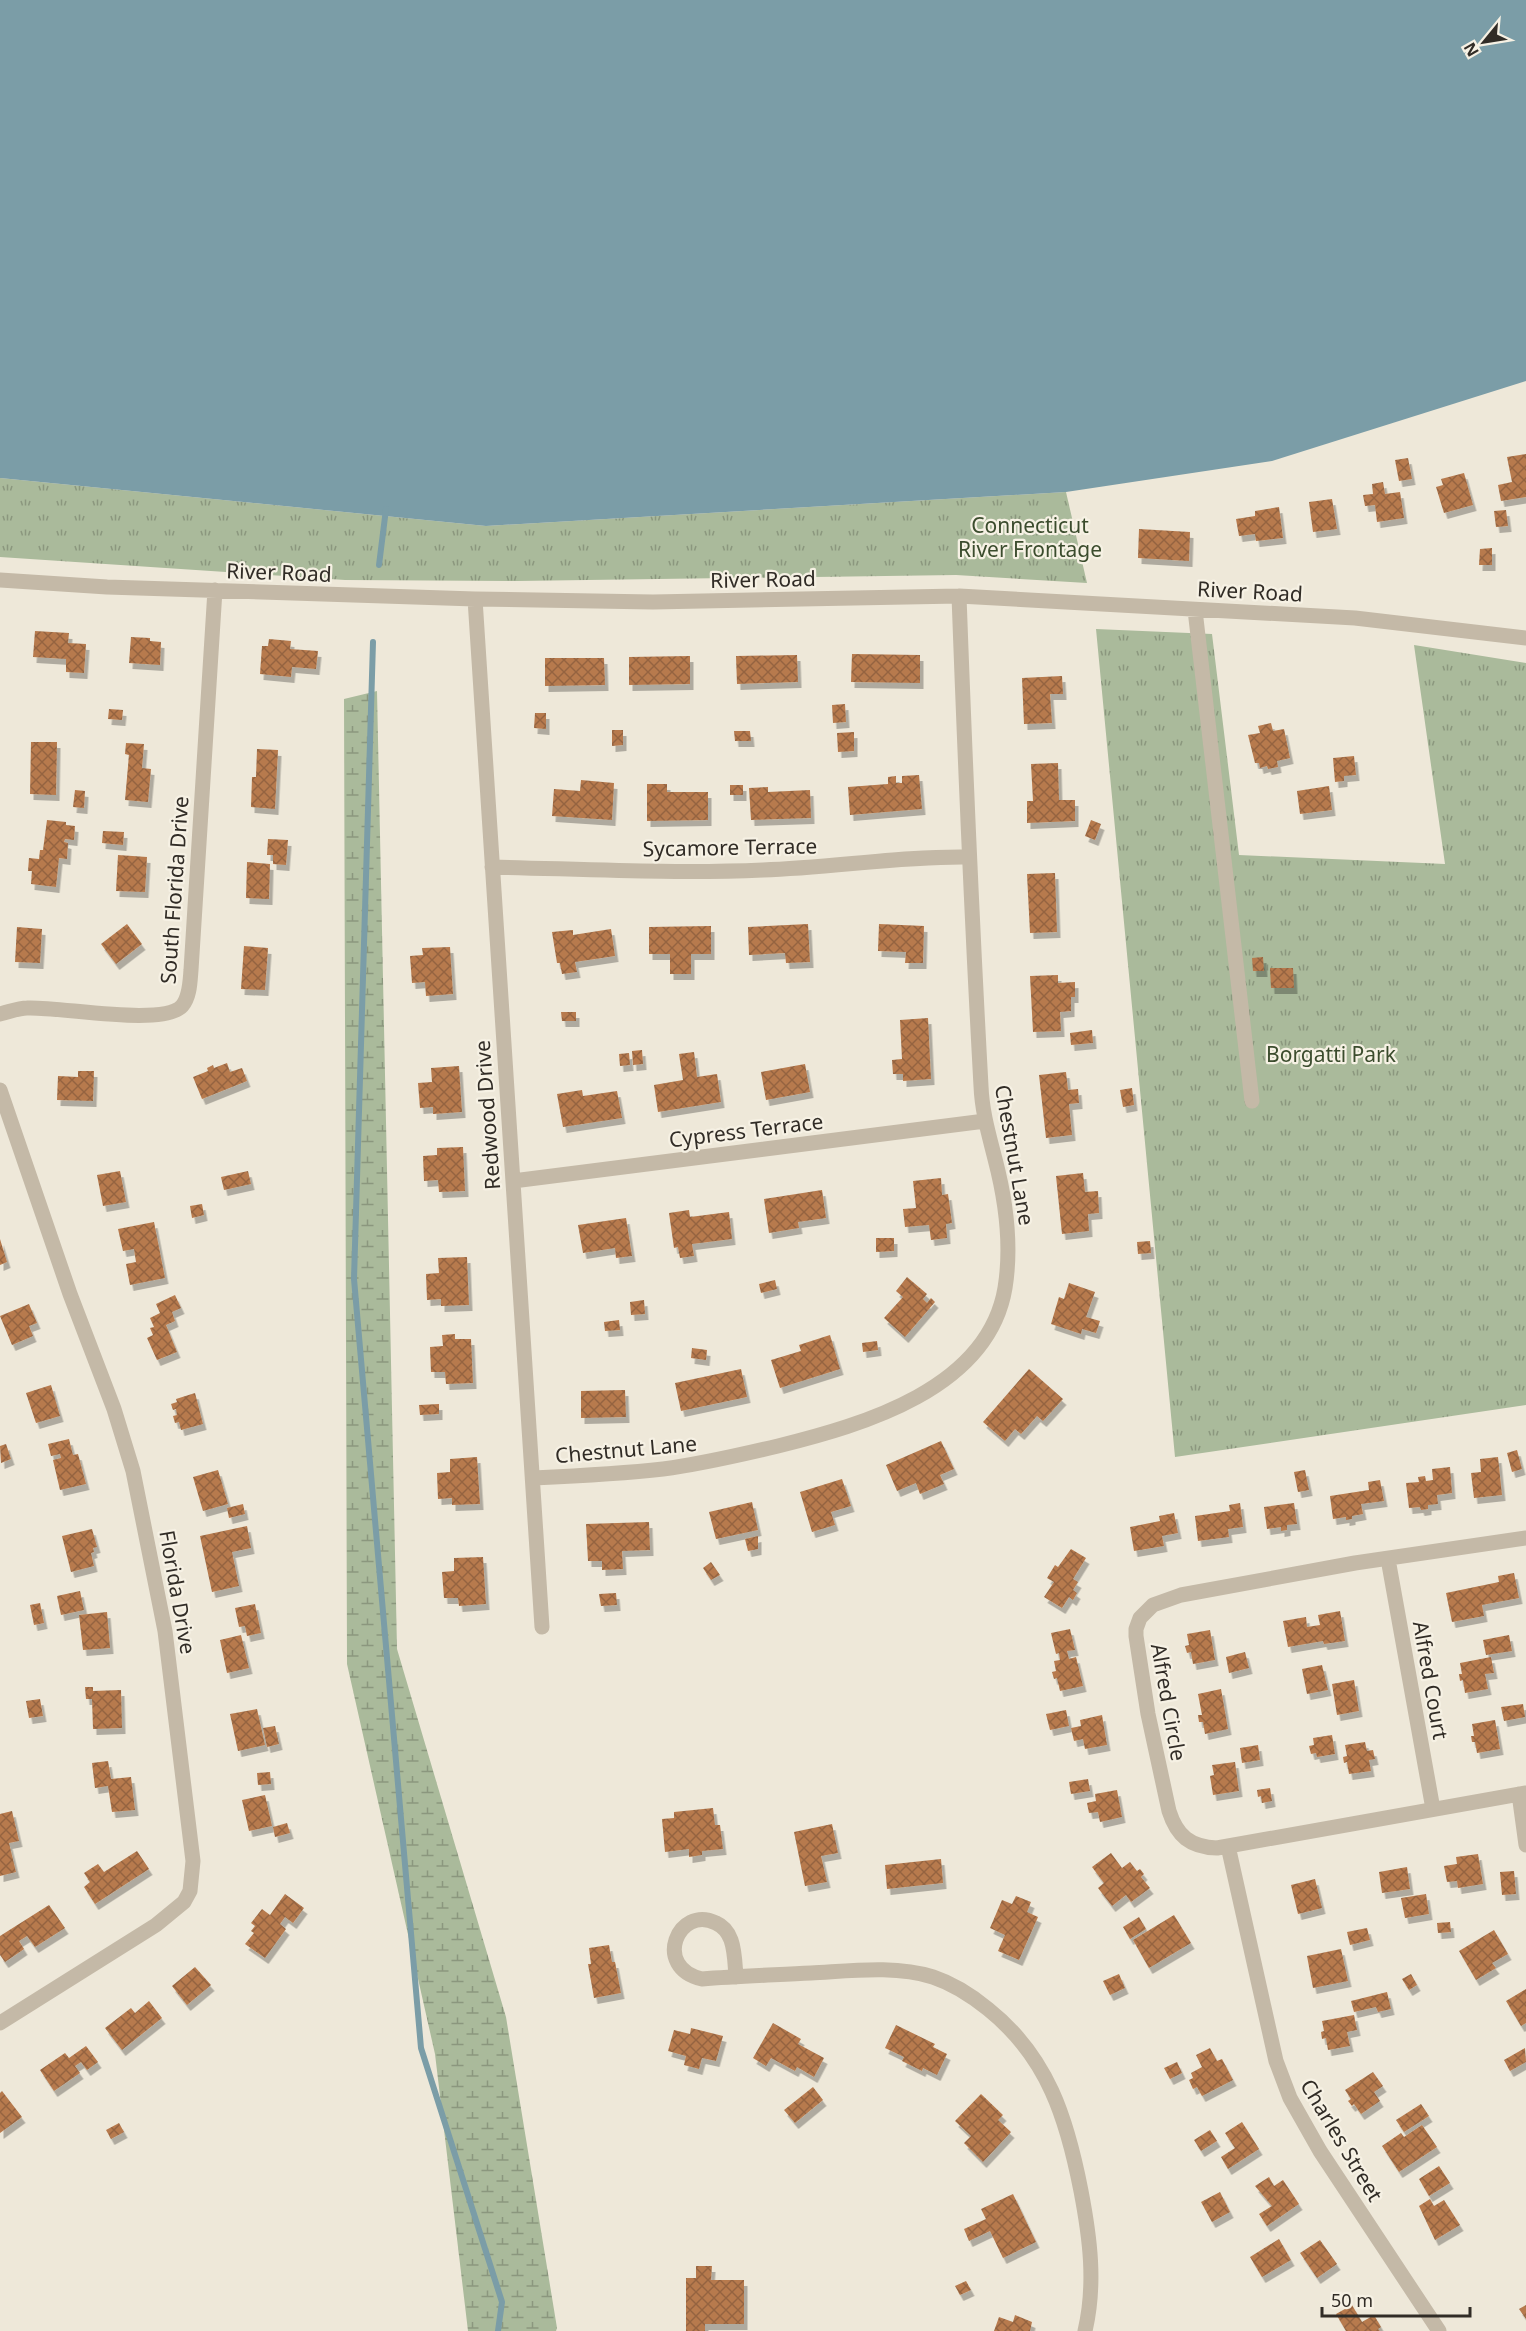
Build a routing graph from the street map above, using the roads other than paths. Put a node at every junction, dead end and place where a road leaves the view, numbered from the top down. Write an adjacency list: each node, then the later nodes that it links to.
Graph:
1 (0, 580): 2 (street, River Road)
2 (215, 590): 4 (street, River Road); 9 (street, South Florida Drive)
3 (958, 596): 4 (street, River Road); 5 (street, River Road); 7 (street, Chestnut Lane)
4 (475, 599): 8 (street, Redwood Drive)
5 (1195, 609): 6 (street, River Road); 11 (street)
6 (1526, 638)
7 (968, 856): 8 (street, Sycamore Terrace); 12 (street, Chestnut Lane)
8 (492, 867): 13 (street, Redwood Drive)
9 (0, 1014)
10 (0, 1090): 23 (street, Florida Drive)
11 (1252, 1101)
12 (985, 1121): 13 (street, Cypress Terrace); 14 (street, Chestnut Lane)
13 (513, 1181): 14 (street, Redwood Drive)
14 (532, 1478): 17 (street, Redwood Drive)
15 (1526, 1538): 16 (street, Alfred Circle)
16 (1388, 1559): 19 (street, Alfred Court); 21 (street, Alfred Circle)
17 (542, 1627)
18 (1522, 1794): 19 (street, Alfred Circle); 20 (street)
19 (1433, 1809): 21 (street, Alfred Circle)
20 (1526, 1845)
21 (1228, 1846): 25 (street, Charles Street)
22 (736, 1977): 22 (street); 24 (street)
23 (0, 2023)
24 (1085, 2331)
25 (1439, 2331)

